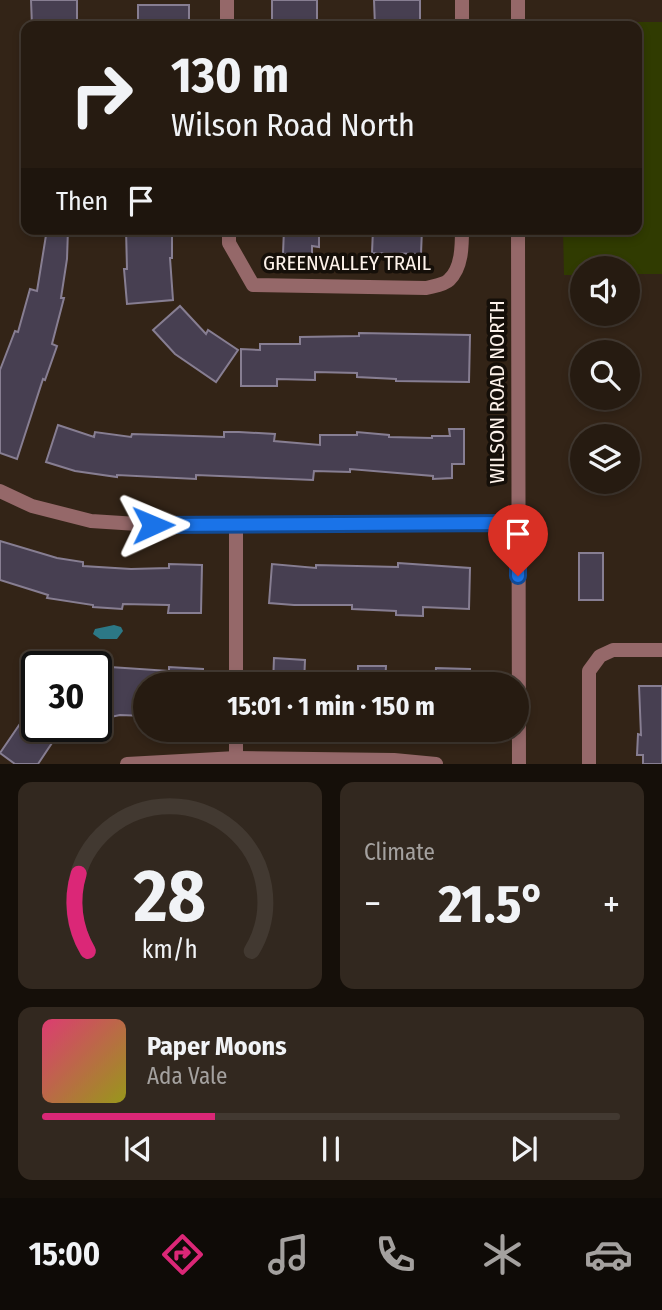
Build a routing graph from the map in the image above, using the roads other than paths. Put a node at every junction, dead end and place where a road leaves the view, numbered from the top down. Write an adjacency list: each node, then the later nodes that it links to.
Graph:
1 (227, 0): 4 (street)
2 (463, 0): 5 (street)
3 (519, 0): 6 (street)
4 (228, 21)
5 (462, 21)
6 (519, 21)
7 (229, 235): 8 (street, GREENVALLEY TRAIL)
8 (461, 235)
9 (518, 235): 12 (street, WILSON ROAD NORTH)
10 (0, 491): 11 (street)
11 (236, 523): 12 (street); 14 (street)
12 (518, 523): 19 (street, WILSON ROAD NORTH)
13 (662, 650): 20 (street)
14 (236, 672)
15 (236, 742): 16 (street)
16 (236, 758): 17 (street); 18 (street)
17 (127, 764)
18 (436, 764)
19 (520, 764)
20 (589, 764)

